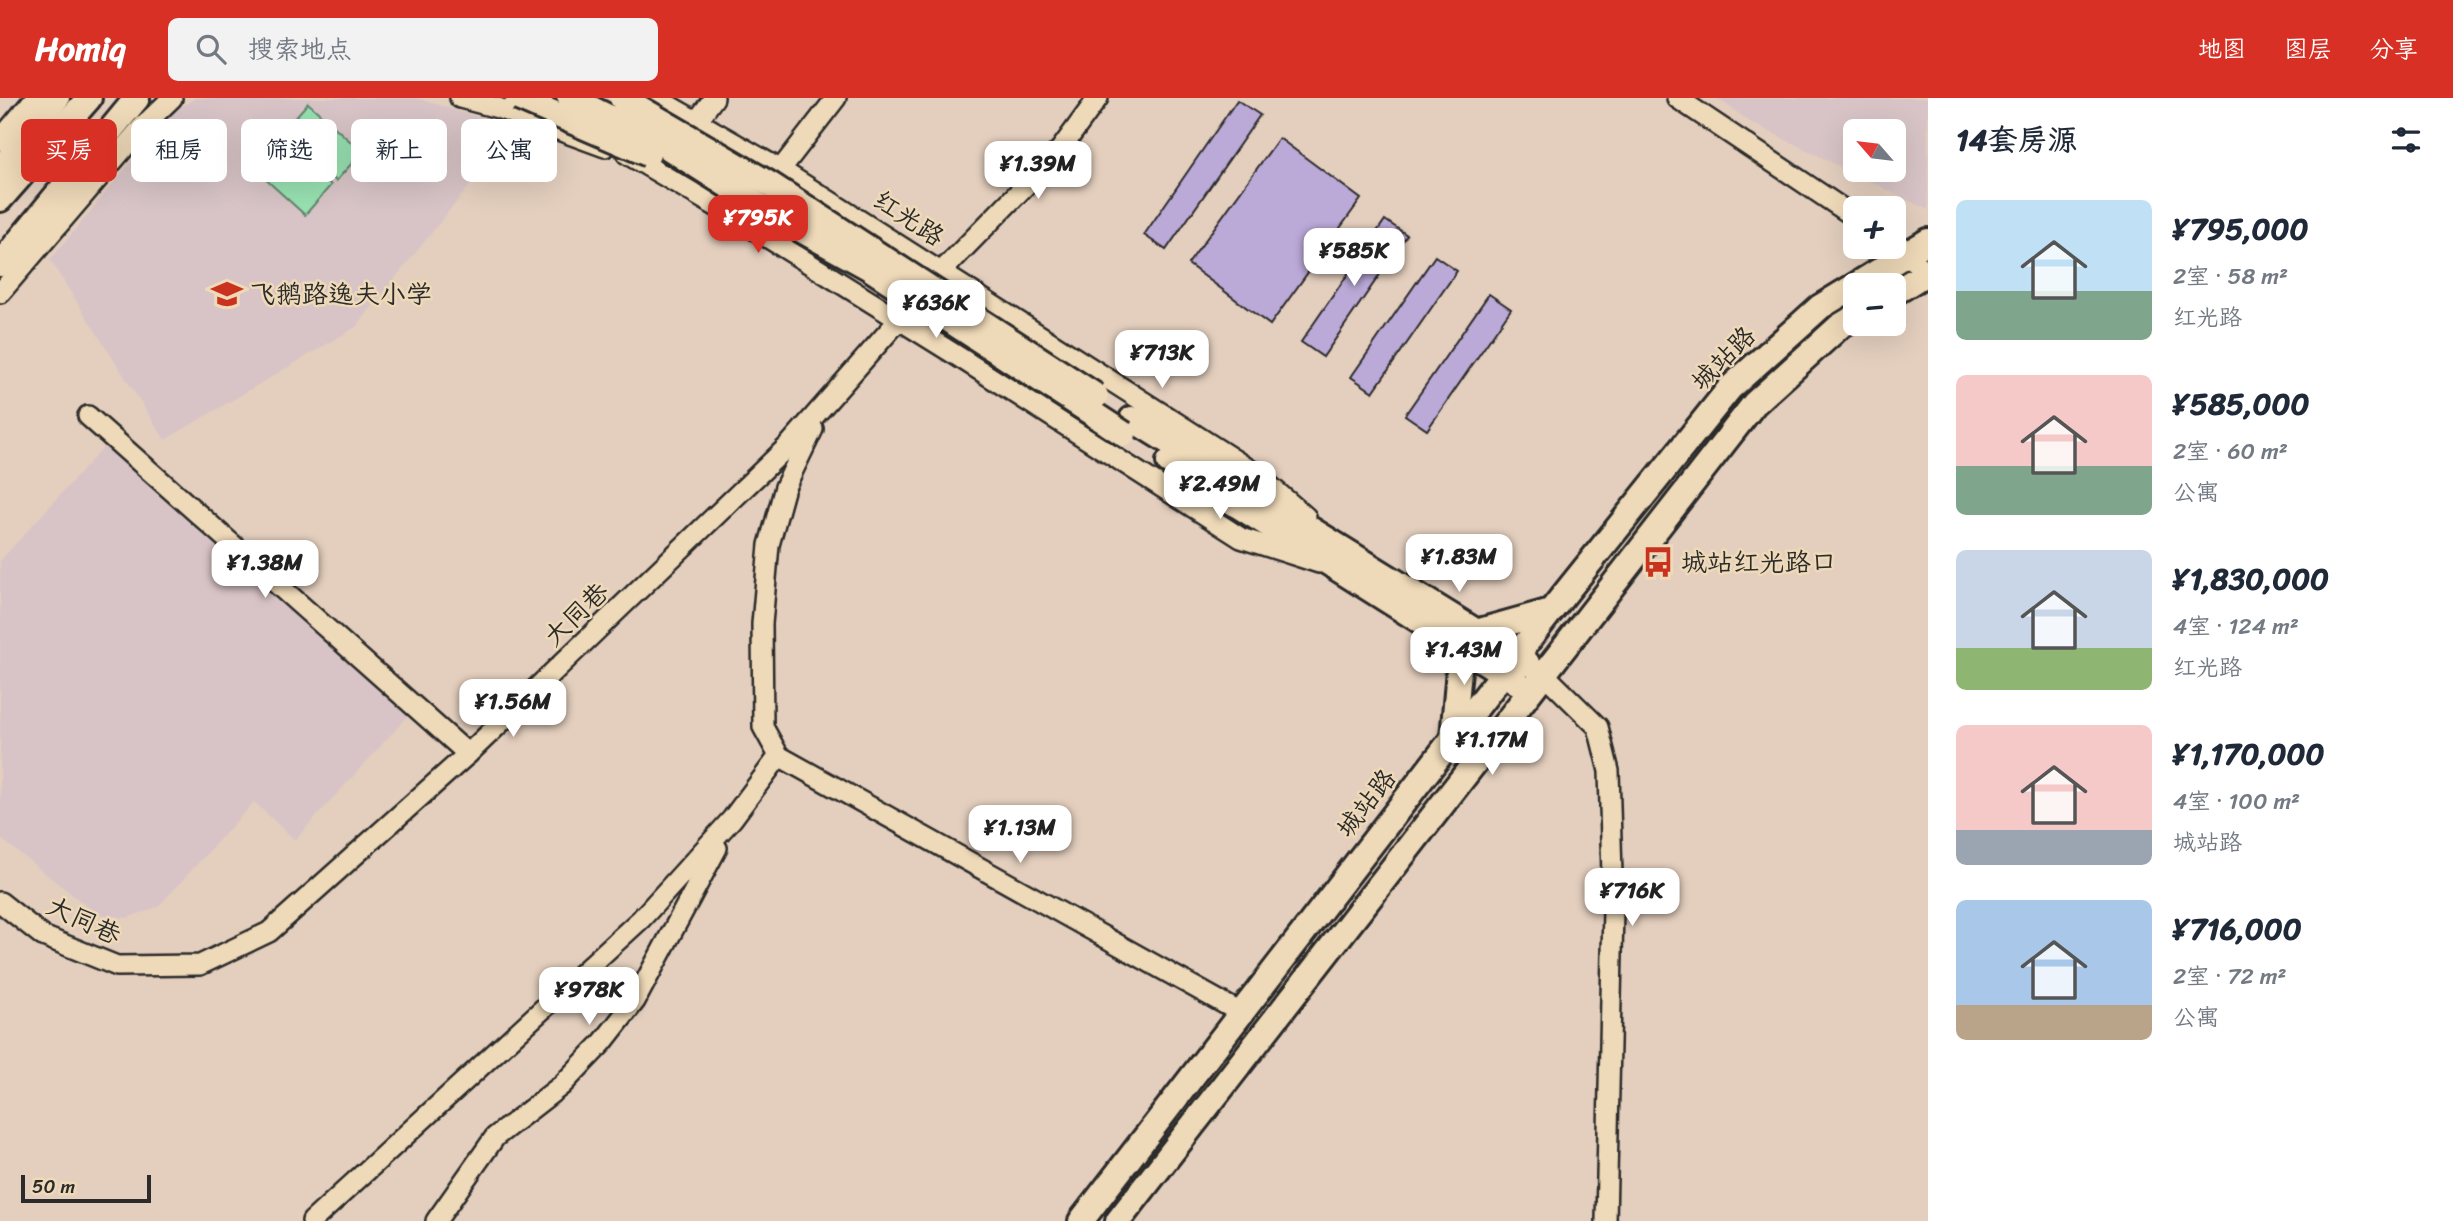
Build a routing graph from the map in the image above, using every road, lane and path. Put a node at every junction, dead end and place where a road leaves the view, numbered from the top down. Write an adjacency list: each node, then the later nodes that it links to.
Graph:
1 (35, 98): 18 (street)
2 (57, 98): 20 (main road)
3 (89, 98): 23 (main road)
4 (116, 98): 27 (main road)
5 (137, 98): 29 (main road)
6 (172, 98): 33 (street)
7 (460, 98): 19 (street)
8 (517, 98): 25 (main road, bridge)
9 (523, 98): 19 (street, 红光路)
10 (570, 98): 25 (main road, bridge)
11 (622, 98): 22 (main road, bridge)
12 (653, 98): 17 (street, 红光路); 22 (main road, bridge)
13 (714, 98): 17 (street)
14 (836, 98): 22 (street)
15 (1098, 98): 30 (street, 大同巷)
16 (1677, 98): 24 (street)
17 (697, 122): 21 (street); 22 (street, 红光路)
18 (0, 141)
19 (637, 159): 21 (street, 红光路)
20 (0, 170)
21 (660, 173): 26 (street, 红光路)
22 (776, 177): 26 (street); 30 (street, 红光路); 38 (main road, bridge)
23 (0, 200)
24 (1843, 209)
25 (769, 212): 38 (main road, bridge)
26 (741, 220): 34 (street, 红光路)
27 (0, 238)
28 (1910, 245): 31 (street); 40 (main road, 城站路)
29 (0, 264)
30 (940, 273): 34 (street, 大同巷); 39 (street, 红光路)
31 (1926, 273): 32 (main road)
32 (1906, 286)
33 (0, 293)
34 (898, 319): 36 (street, 大同巷); 39 (street, 红光路)
35 (1843, 324): 43 (main road, 城站路)
36 (826, 402): 45 (street, 大同巷); 46 (street)
37 (88, 416): 45 (street)
38 (1128, 426): 39 (main road)
39 (1345, 562): 41 (main road, 红光路)
40 (1551, 611): 41 (main road); 42 (main road, 城站路)
41 (1469, 639): 42 (main road, 红光路); 44 (main road)
42 (1509, 665): 43 (main road, 红光路); 44 (main road, 城站路)
43 (1538, 682): 53 (main road, 城站路); 54 (street)
44 (1453, 738): 49 (main road, 城站路)
45 (468, 754): 48 (street, 大同巷)
46 (779, 756): 47 (street); 49 (street)
47 (732, 819): 50 (street); 51 (street)
48 (0, 902)
49 (1241, 1013): 52 (main road, 城站路)
50 (312, 1221)
51 (436, 1221)
52 (1081, 1221)
53 (1118, 1221)
54 (1606, 1221)

